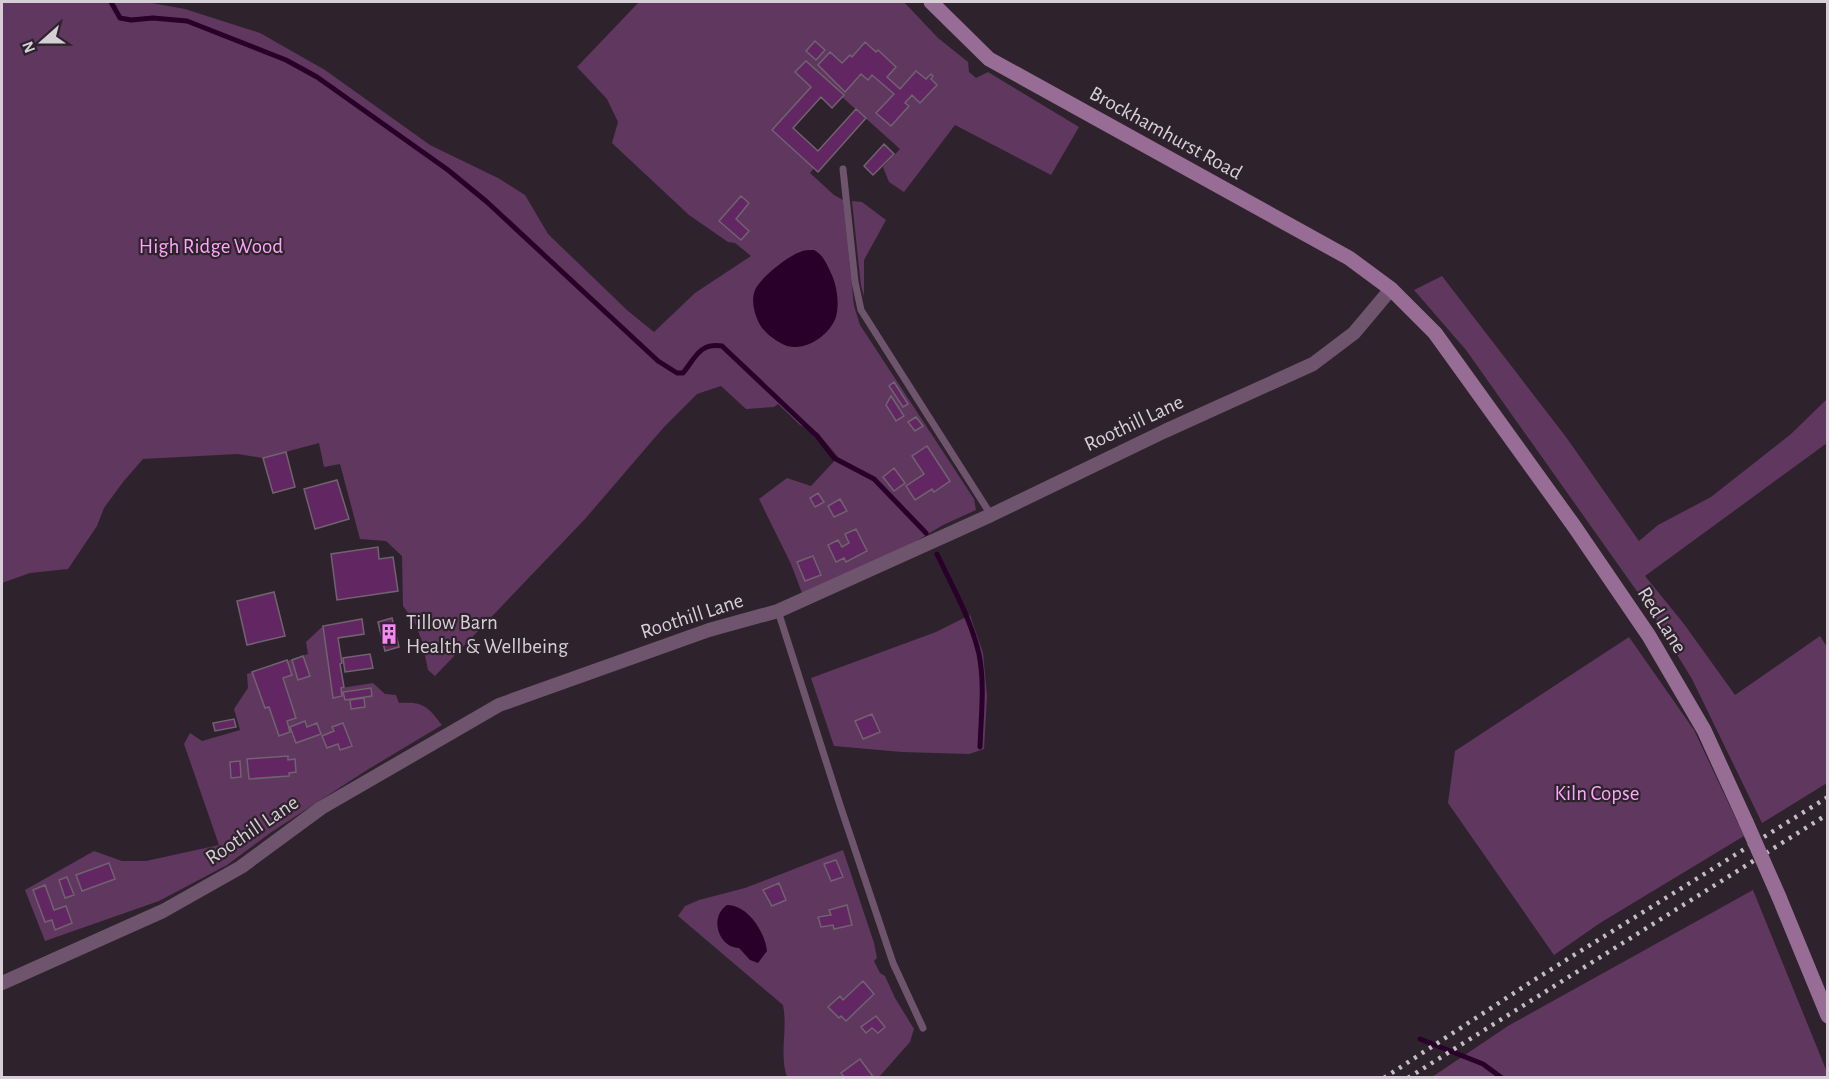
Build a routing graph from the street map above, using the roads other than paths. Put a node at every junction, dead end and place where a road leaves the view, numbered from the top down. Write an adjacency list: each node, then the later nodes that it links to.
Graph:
1 (931, 2): 3 (street, Brockhamhurst Road)
2 (843, 169): 4 (lane)
3 (1391, 289): 4 (street, Roothill Lane); 7 (street, Red Lane, bridge)
4 (991, 515): 5 (street, Roothill Lane)
5 (778, 611): 6 (street, Roothill Lane); 8 (lane)
6 (2, 982)
7 (1827, 1016)
8 (922, 1028)

